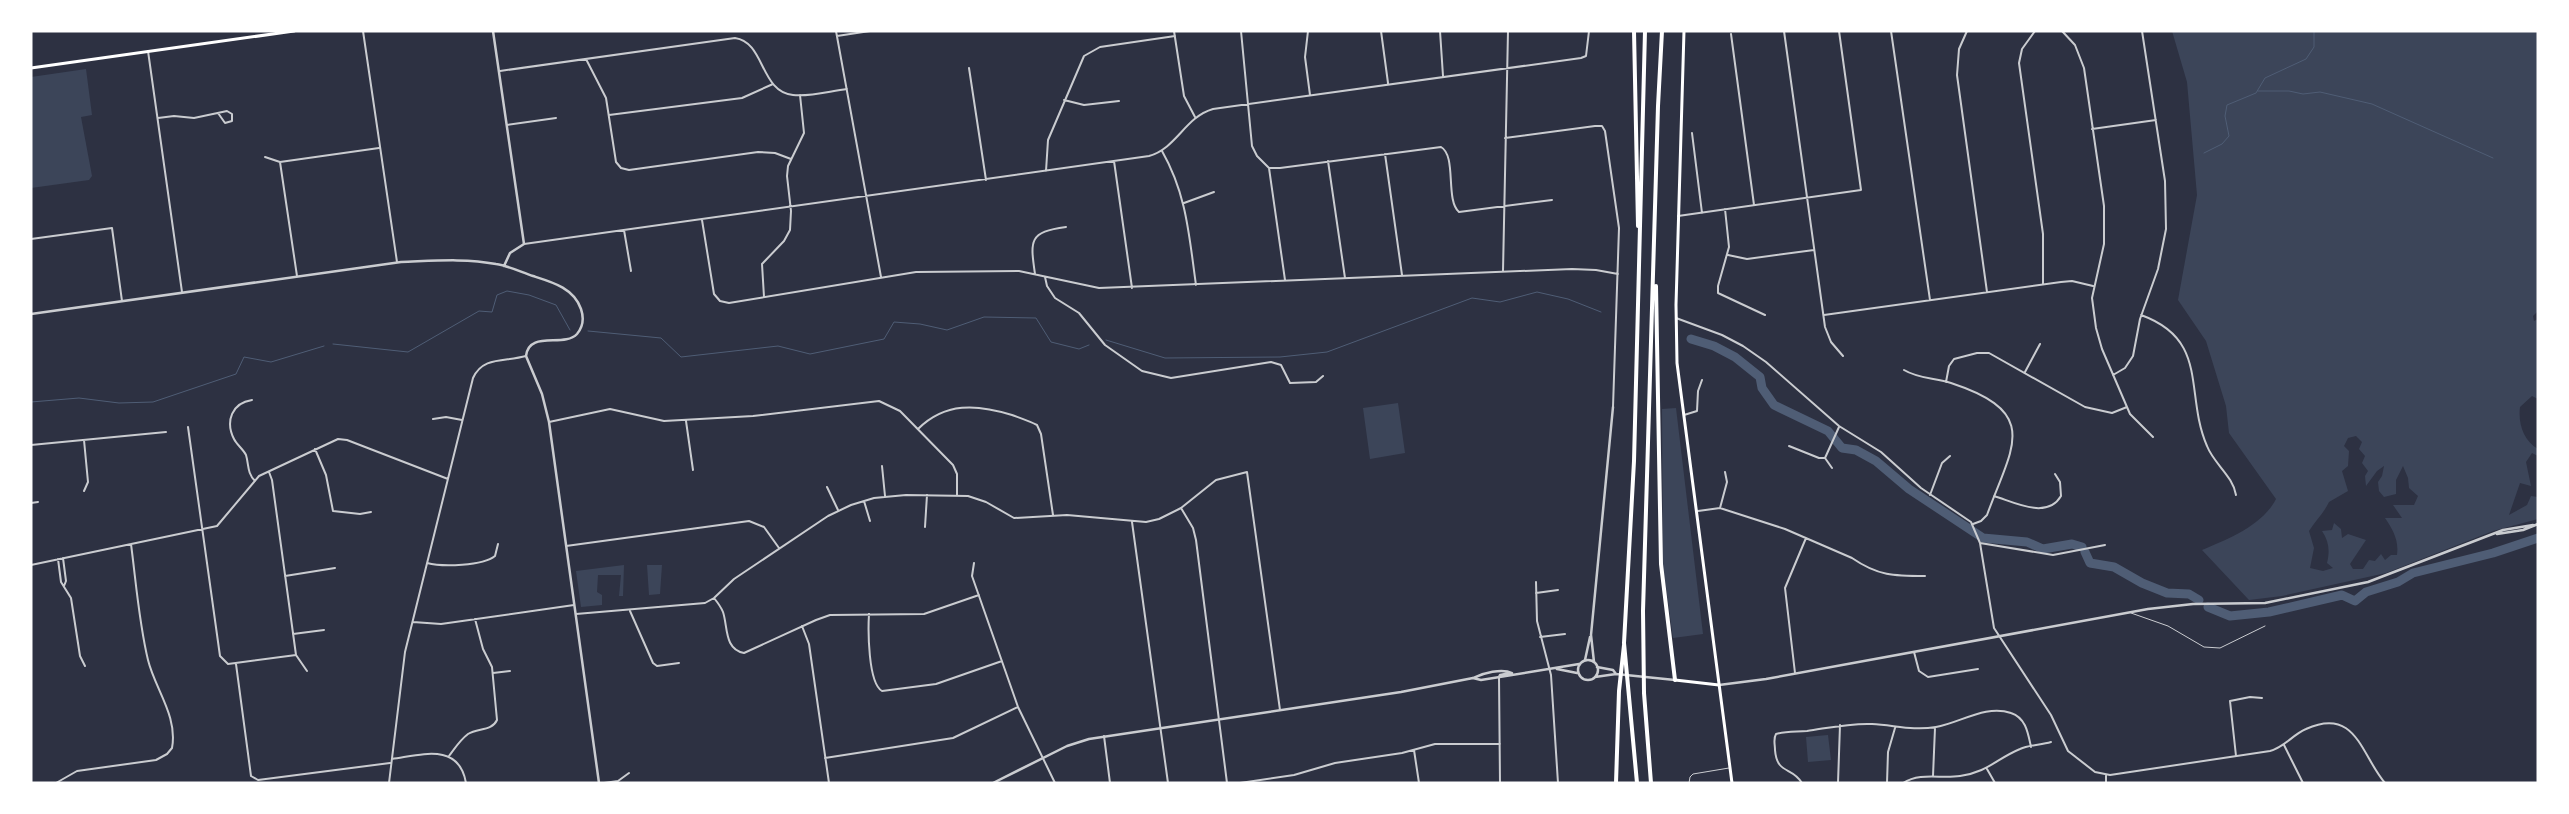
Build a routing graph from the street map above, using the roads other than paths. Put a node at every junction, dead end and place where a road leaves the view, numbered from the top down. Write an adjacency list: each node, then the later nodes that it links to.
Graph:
1 (294, 31): 27 (main road)
2 (363, 31): 52 (street)
3 (493, 31): 32 (street)
4 (836, 31): 25 (street)
5 (870, 31): 25 (street)
6 (1174, 31): 26 (street)
7 (1240, 31): 41 (street)
8 (1308, 31): 38 (street)
9 (1381, 31): 35 (street)
10 (1440, 31): 33 (street)
11 (1508, 31): 31 (street)
12 (1589, 31): 31 (street)
13 (1634, 31): 82 (highway)
14 (1645, 31): 82 (highway)
15 (1662, 31): 77 (highway)
16 (1684, 31): 73 (main road)
17 (1784, 31): 65 (street)
18 (1839, 31): 65 (street)
19 (1892, 31): 102 (street)
20 (1967, 31): 99 (street)
21 (2035, 31): 95 (street)
22 (2062, 31): 49 (street)
23 (2142, 31): 47 (street)
24 (1731, 34): 68 (street)
25 (837, 36): 36 (street)
26 (1175, 36): 39 (street); 44 (street)
27 (148, 52): 29 (main road); 45 (street)
28 (586, 59): 32 (street); 34 (street); 43 (street)
29 (31, 68)
30 (970, 68): 62 (street)
31 (1507, 68): 33 (street); 51 (street)
32 (500, 71): 48 (street)
33 (1443, 77): 35 (street)
34 (772, 84): 37 (street); 43 (street)
35 (1388, 84): 38 (street)
36 (847, 89): 37 (street); 64 (street)
37 (800, 95): 56 (street)
38 (1310, 95): 41 (street)
39 (1064, 100): 40 (street); 61 (street)
40 (1119, 101)
41 (1247, 104): 44 (street); 60 (street)
42 (218, 114): 42 (street); 45 (street)
43 (609, 114): 56 (street)
44 (1195, 117): 53 (street)
45 (158, 118): 100 (street)
46 (556, 118): 48 (street)
47 (2156, 120): 49 (street); 106 (street)
48 (508, 125): 79 (street)
49 (2092, 129): 97 (street)
50 (1692, 134): 72 (street)
51 (1505, 138): 70 (street); 88 (street)
52 (379, 148): 59 (street); 83 (street)
53 (1162, 152): 57 (street); 67 (street)
54 (1385, 154): 58 (street); 70 (street); 90 (street)
55 (265, 157): 59 (street)
56 (791, 160): 69 (street)
57 (1114, 161): 61 (street); 98 (street)
58 (1328, 161): 60 (street); 93 (street)
59 (280, 162): 89 (street)
60 (1269, 168): 94 (street)
61 (1046, 171): 62 (street)
62 (986, 180): 64 (street)
63 (1214, 192): 67 (street)
64 (866, 196): 69 (street); 91 (street)
65 (1808, 197): 68 (street); 80 (street)
66 (1552, 200): 70 (street)
67 (1184, 203): 96 (street)
68 (1754, 205): 71 (street)
69 (790, 207): 74 (street); 101 (street)
70 (1504, 207): 86 (street)
71 (1724, 209): 72 (street); 81 (street)
72 (1702, 213): 73 (street)
73 (1678, 216): 108 (main road)
74 (702, 220): 76 (street); 101 (street)
75 (1066, 226): 87 (street)
76 (624, 230): 79 (street); 85 (street)
77 (1654, 236): 228 (highway); 272 (highway)
78 (31, 240): 103 (street)
79 (524, 244): 84 (street)
80 (1816, 250): 81 (street); 107 (street)
81 (1728, 255): 105 (street)
82 (1639, 259): 204 (highway)
83 (397, 262): 84 (street); 89 (street)
84 (504, 266): 110 (street)
85 (631, 271)
86 (1504, 272): 88 (street); 90 (street)
87 (1035, 274): 91 (street); 92 (street)
88 (1618, 274): 119 (street)
89 (297, 276): 100 (street)
90 (1402, 276): 93 (street)
91 (881, 277): 101 (street)
92 (1046, 277): 98 (street); 115 (street)
93 (1345, 279): 94 (street)
94 (1285, 281): 96 (street)
95 (2043, 284): 97 (street); 99 (street)
96 (1196, 285): 98 (street)
97 (2094, 286): 114 (street)
98 (1132, 288)
99 (1987, 292): 102 (street)
100 (182, 293): 103 (street)
101 (764, 298)
102 (1930, 300): 107 (street)
103 (122, 301): 104 (street)
104 (31, 314)
105 (1765, 314)
106 (2141, 314): 114 (street); 147 (street)
107 (1824, 315): 111 (street)
108 (1676, 318): 121 (main road); 126 (street)
109 (2040, 344): 113 (street)
110 (526, 356): 123 (street); 125 (street)
111 (1843, 356)
112 (1904, 370): 117 (street)
113 (2025, 372): 117 (street); 120 (street)
114 (2113, 375): 120 (street)
115 (1323, 376)
116 (1702, 380): 121 (street)
117 (1946, 382): 152 (street)
118 (252, 400): 144 (street)
119 (1613, 407): 201 (street)
120 (2127, 407): 130 (street)
121 (1682, 415): 159 (main road)
122 (433, 419): 123 (street)
123 (462, 420): 143 (street)
124 (686, 420): 125 (street); 128 (street); 139 (street)
125 (549, 422): 173 (street)
126 (1839, 426): 136 (street); 149 (street)
127 (188, 427): 167 (street)
128 (918, 429): 151 (street); 161 (street)
129 (166, 432): 131 (street)
130 (2153, 437)
131 (84, 440): 132 (street); 146 (street)
132 (31, 445)
133 (1789, 446): 136 (street)
134 (315, 449): 140 (street); 143 (street); 160 (street)
135 (1950, 456): 149 (street)
136 (1826, 458): 138 (street)
137 (882, 466): 150 (street)
138 (1832, 468)
139 (693, 470)
140 (269, 472): 144 (street); 181 (street)
141 (1725, 472): 157 (street)
142 (2055, 474): 152 (street)
143 (448, 479): 177 (street)
144 (255, 480): 167 (street)
145 (827, 487): 158 (street)
146 (84, 491)
147 (2236, 494)
148 (928, 495): 150 (street); 151 (street); 166 (street)
149 (1930, 495): 164 (street)
150 (886, 496): 153 (street)
151 (957, 496): 161 (street)
152 (1994, 496): 164 (street)
153 (864, 501): 158 (street); 162 (street)
154 (38, 502): 155 (street)
155 (31, 503)
156 (1181, 508): 163 (street); 232 (street); 233 (street)
157 (1720, 508): 159 (street); 168 (street)
158 (838, 511): 174 (street)
159 (1695, 511): 229 (main road)
160 (371, 512)
161 (1053, 516): 163 (street)
162 (870, 521)
163 (1132, 522): 235 (street)
164 (1973, 524): 171 (street)
165 (2538, 524): 191 (street)
166 (925, 527)
167 (202, 529): 169 (street); 211 (street)
168 (1806, 538): 182 (street); 221 (street)
169 (131, 544): 175 (street); 255 (street)
170 (498, 544): 177 (street)
171 (1980, 544): 172 (street); 202 (street)
172 (2106, 544)
173 (566, 546): 174 (street); 189 (street)
174 (779, 548): 188 (street)
175 (63, 558): 176 (street); 184 (street)
176 (58, 559): 178 (street); 184 (street)
177 (427, 563): 195 (street)
178 (31, 564)
179 (974, 564): 187 (street)
180 (335, 568): 181 (street)
181 (285, 576): 199 (street)
182 (1925, 576)
183 (1536, 582): 186 (street)
184 (64, 586): 213 (street)
185 (1558, 590): 186 (street)
186 (1536, 593): 203 (street)
187 (979, 595): 193 (street); 208 (street)
188 (714, 598): 190 (street); 196 (street)
189 (574, 605): 192 (street); 194 (street)
190 (630, 611): 192 (street); 210 (street)
191 (2128, 612): 197 (lane); 202 (street)
192 (576, 614): 258 (street)
193 (869, 614): 196 (street); 208 (street)
194 (475, 619): 195 (street); 222 (street)
195 (413, 622): 248 (street)
196 (802, 626): 246 (street)
197 (2265, 626)
198 (324, 630): 199 (street)
199 (293, 634): 206 (street)
200 (1566, 634): 203 (street)
201 (1591, 635): 207 (street); 209 (street)
202 (2000, 636): 205 (street); 253 (street)
203 (1540, 637): 215 (street)
204 (1624, 643): 270 (highway); 271 (highway)
205 (1914, 652): 217 (street); 221 (street)
206 (296, 655): 211 (street); 218 (street)
207 (1585, 660): 209 (street); 212 (street)
208 (1002, 661): 231 (street)
209 (1594, 662): 214 (street)
210 (679, 663)
211 (236, 664): 249 (street)
212 (1579, 664): 216 (street); 223 (street)
213 (85, 666)
214 (1597, 668): 224 (street); 226 (street)
215 (1549, 669): 216 (street); 220 (street); 269 (street)
216 (1557, 669): 223 (street)
217 (1978, 670)
218 (307, 671)
219 (510, 671): 222 (street)
220 (1512, 673): 225 (street); 227 (street)
221 (1795, 673): 229 (street)
222 (493, 674): 244 (street)
223 (1578, 674): 226 (street)
224 (1616, 674): 226 (street); 228 (street)
225 (1500, 677): 227 (street); 240 (street)
226 (1595, 677)
227 (1473, 678): 232 (street)
228 (1675, 680): 229 (main road)
229 (1719, 685): 250 (main road)
230 (2262, 698): 245 (street)
231 (1018, 707): 246 (street); 247 (street)
232 (1280, 710): 233 (street)
233 (1218, 720): 235 (street); 265 (street)
234 (1840, 725): 236 (street); 275 (street); 276 (street)
235 (1160, 728): 238 (street); 264 (street)
236 (1895, 728): 237 (street); 278 (street)
237 (1935, 728): 242 (street); 254 (street)
238 (1104, 736): 247 (street); 263 (street)
239 (2050, 742): 242 (street)
240 (1500, 744): 243 (street); 268 (street)
241 (2284, 745): 245 (street); 282 (street); 283 (street)
242 (2031, 747): 251 (street)
243 (1414, 750): 266 (street); 267 (street)
244 (449, 756): 248 (street); 257 (street)
245 (2236, 756): 253 (street)
246 (825, 758): 260 (street)
247 (1043, 758): 261 (street); 262 (street)
248 (391, 759): 249 (street)
249 (390, 762): 256 (street)
250 (1730, 768): 273 (lane); 274 (main road)
251 (1987, 769): 254 (street); 280 (street)
252 (629, 773): 259 (street)
253 (2106, 775): 281 (street)
254 (1933, 776): 279 (street)
255 (56, 783)
256 (389, 783)
257 (466, 783)
258 (599, 783)
259 (604, 783)
260 (829, 783)
261 (993, 783)
262 (1054, 783)
263 (1110, 783)
264 (1168, 783)
265 (1227, 783)
266 (1240, 783)
267 (1419, 783)
268 (1500, 783)
269 (1558, 783)
270 (1616, 783)
271 (1637, 783)
272 (1651, 783)
273 (1689, 783)
274 (1732, 783)
275 (1802, 783)
276 (1838, 783)
277 (1859, 783): 278 (street)
278 (1886, 783)
279 (1903, 783)
280 (1995, 783)
281 (2106, 783)
282 (2303, 783)
283 (2385, 783)

